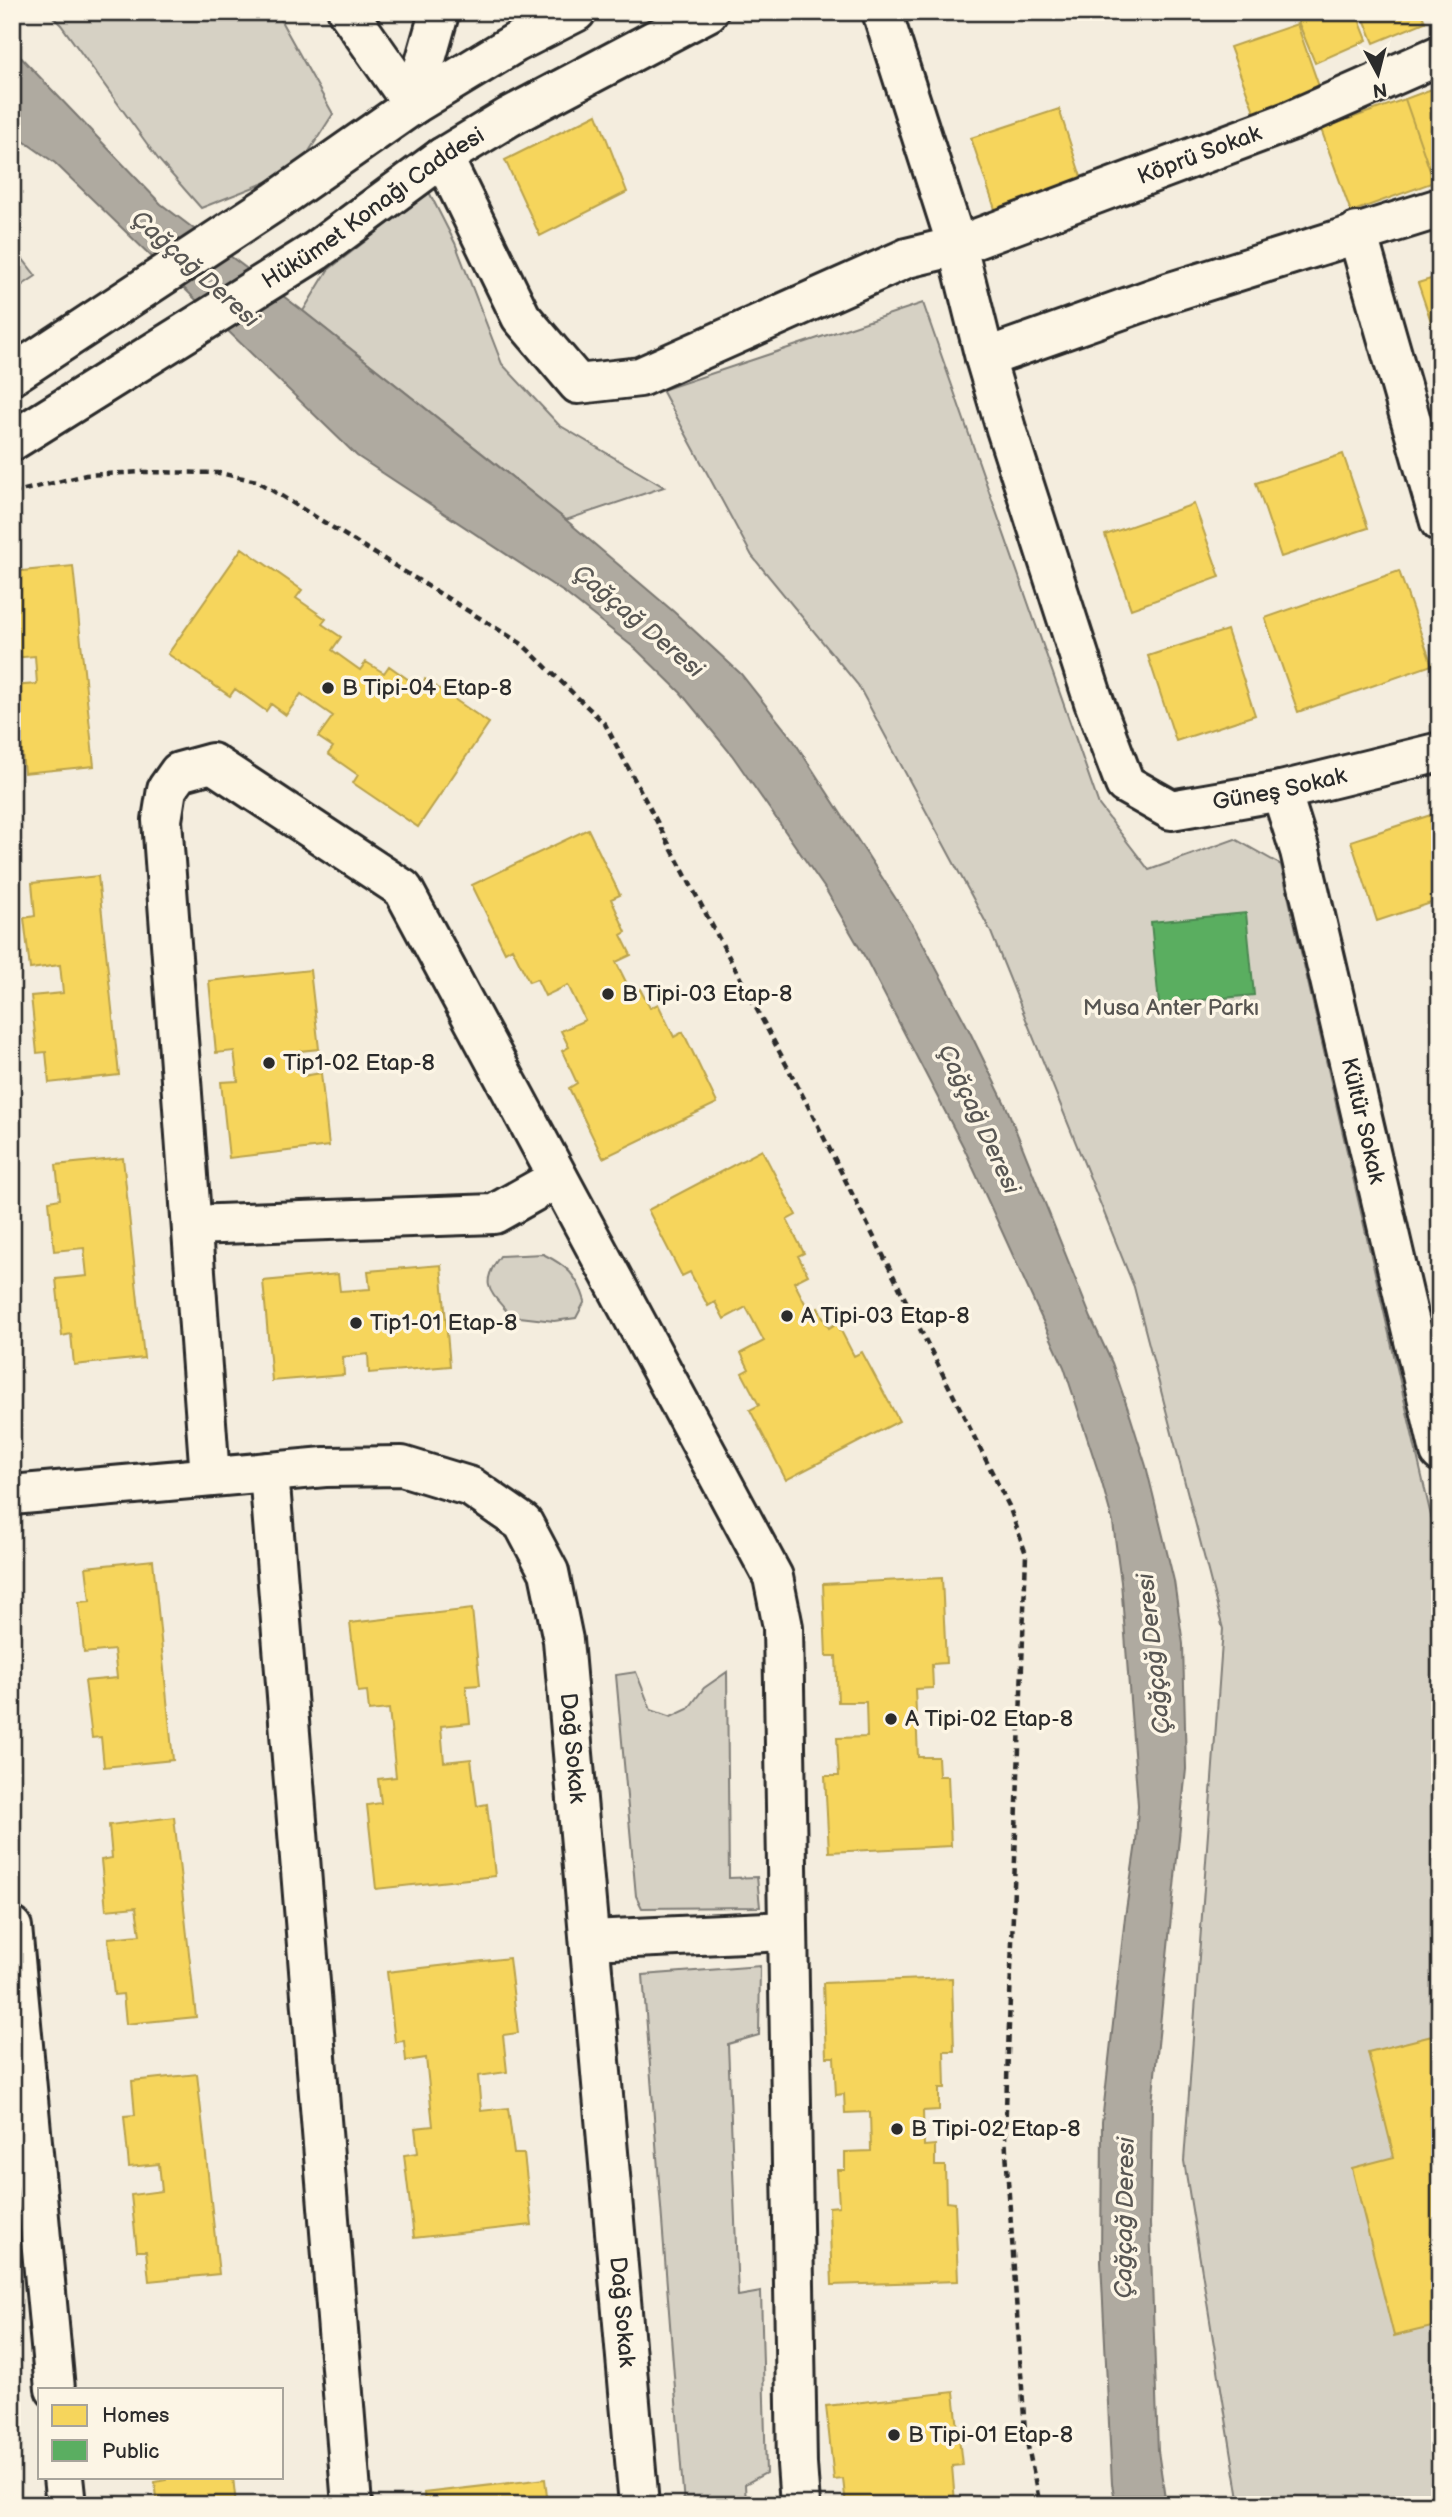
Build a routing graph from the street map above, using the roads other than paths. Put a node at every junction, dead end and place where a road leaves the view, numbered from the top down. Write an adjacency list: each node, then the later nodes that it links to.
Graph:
1 (348, 12): 7 (street)
2 (437, 12): 7 (street)
3 (576, 12): 7 (street)
4 (708, 12): 8 (street, Hükümet Konağı Caddesi)
5 (882, 12): 11 (street)
6 (1440, 55): 11 (street, Köprü Sokak)
7 (413, 105): 13 (street)
8 (443, 157): 11 (street, Köprü Sokak); 14 (street, Hükümet Konağı Caddesi)
9 (1440, 208): 10 (street)
10 (1357, 232): 12 (street); 15 (street)
11 (957, 246): 12 (street)
12 (985, 358): 17 (street, Güneş Sokak)
13 (12, 375)
14 (12, 441)
15 (1440, 522)
16 (1440, 752): 17 (street, Güneş Sokak)
17 (1281, 791): 20 (street, Kültür Sokak)
18 (558, 1178): 19 (street); 19 (street); 25 (street)
19 (192, 1224): 22 (street)
20 (1440, 1452)
21 (270, 1472): 22 (street, Dağ Sokak); 26 (street, Dağ Sokak); 31 (street)
22 (211, 1477): 23 (street, Dağ Sokak)
23 (12, 1495)
24 (12, 1927): 27 (street)
25 (788, 1931): 26 (street); 33 (street)
26 (590, 1940): 32 (street, Dağ Sokak)
27 (25, 2196): 28 (street)
28 (55, 2388)
29 (63, 2478): 30 (street)
30 (66, 2505)
31 (352, 2505)
32 (639, 2505)
33 (800, 2505)

